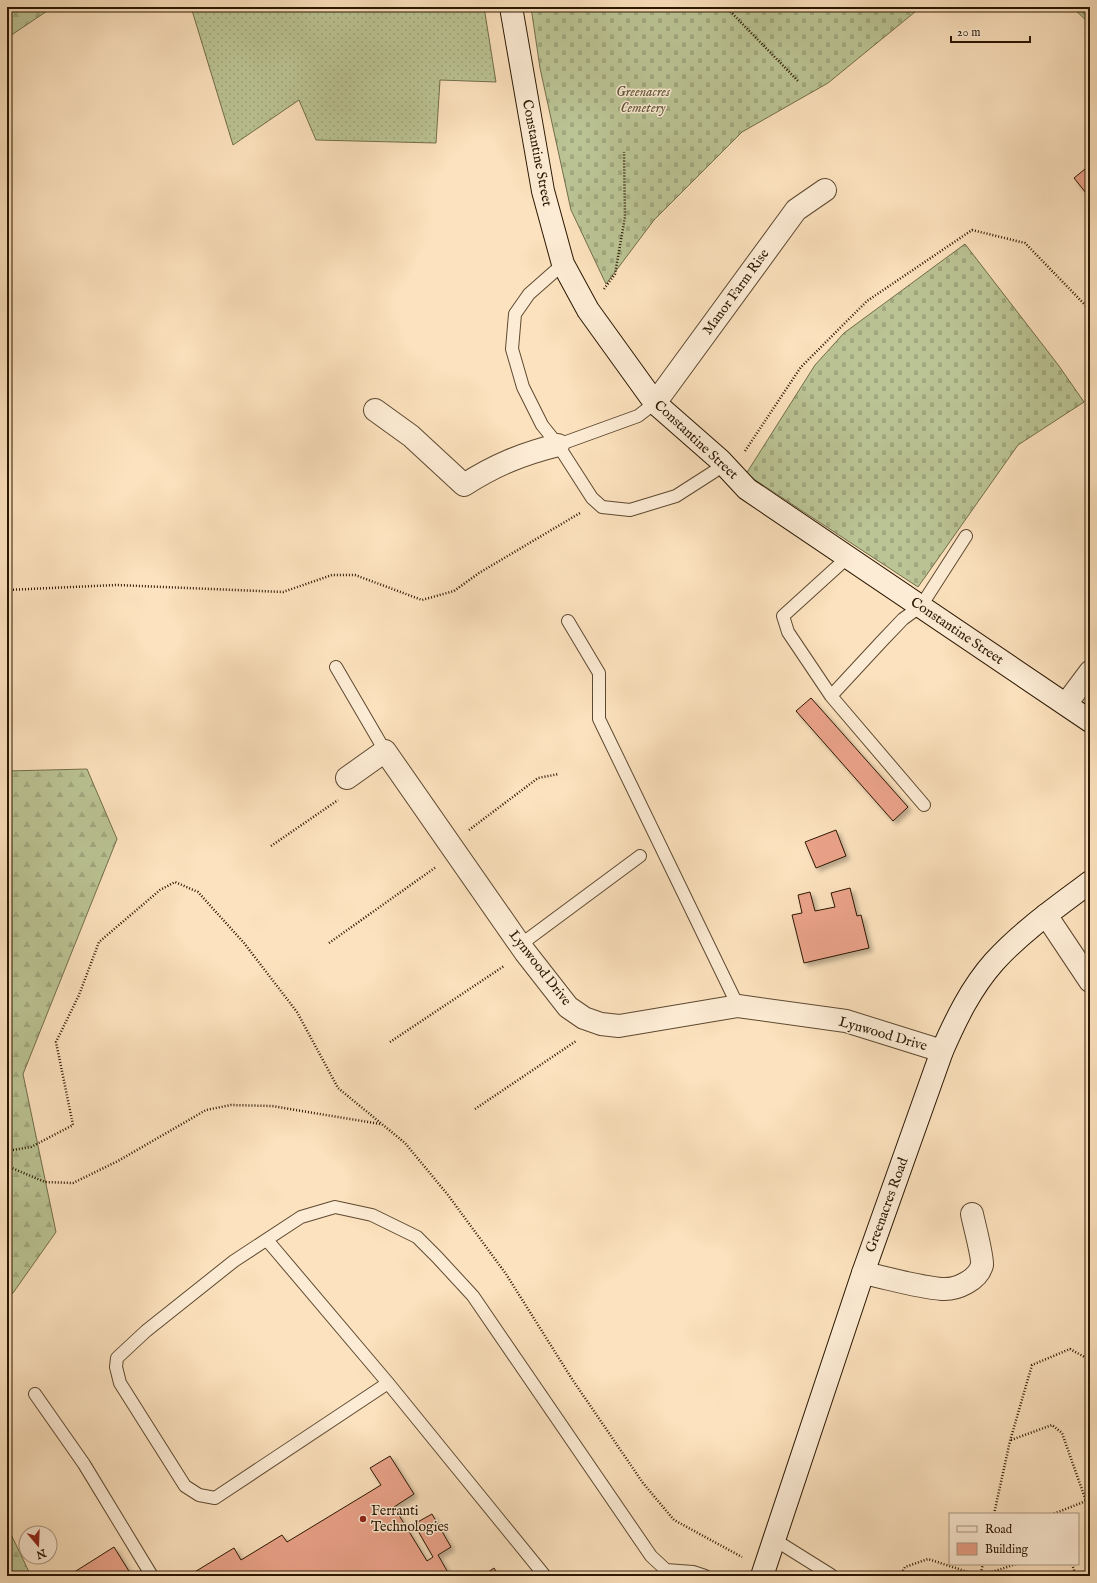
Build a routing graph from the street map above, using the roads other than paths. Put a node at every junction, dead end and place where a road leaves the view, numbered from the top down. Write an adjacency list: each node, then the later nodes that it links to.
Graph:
1 (511, 7): 3 (street, Constantine Street)
2 (825, 190): 4 (street, Manor Farm Rise)
3 (563, 264): 4 (street, Constantine Street); 6 (lane)
4 (655, 403): 6 (lane); 7 (street, Constantine Street)
5 (375, 410): 6 (street)
6 (558, 445): 7 (lane)
7 (723, 471): 9 (street, Constantine Street)
8 (966, 536): 10 (lane)
9 (848, 557): 10 (street, Constantine Street); 14 (lane)
10 (921, 606): 14 (lane); 15 (street, Constantine Street)
11 (568, 621): 25 (lane)
12 (336, 668): 17 (lane)
13 (1090, 672): 15 (street)
14 (831, 696): 19 (lane)
15 (1066, 704): 16 (street, Constantine Street)
16 (1090, 721)
17 (385, 751): 18 (street); 23 (street, Lynwood Drive)
18 (347, 778)
19 (924, 805)
20 (640, 856): 23 (lane)
21 (1090, 882): 22 (street, Greenacres Road)
22 (1046, 915): 24 (street); 26 (street, Greenacres Road)
23 (522, 948): 25 (street, Lynwood Drive)
24 (1090, 981)
25 (738, 1006): 26 (street, Lynwood Drive)
26 (942, 1051): 29 (street, Greenacres Road)
27 (972, 1214): 29 (street)
28 (267, 1240): 30 (lane); 30 (lane); 36 (lane)
29 (863, 1273): 32 (street, Greenacres Road)
30 (388, 1383): 35 (lane)
31 (36, 1394): 34 (lane)
32 (775, 1540): 33 (lane); 37 (street, Greenacres Road)
33 (830, 1575)
34 (152, 1576)
35 (545, 1576)
36 (705, 1576)
37 (762, 1576)

